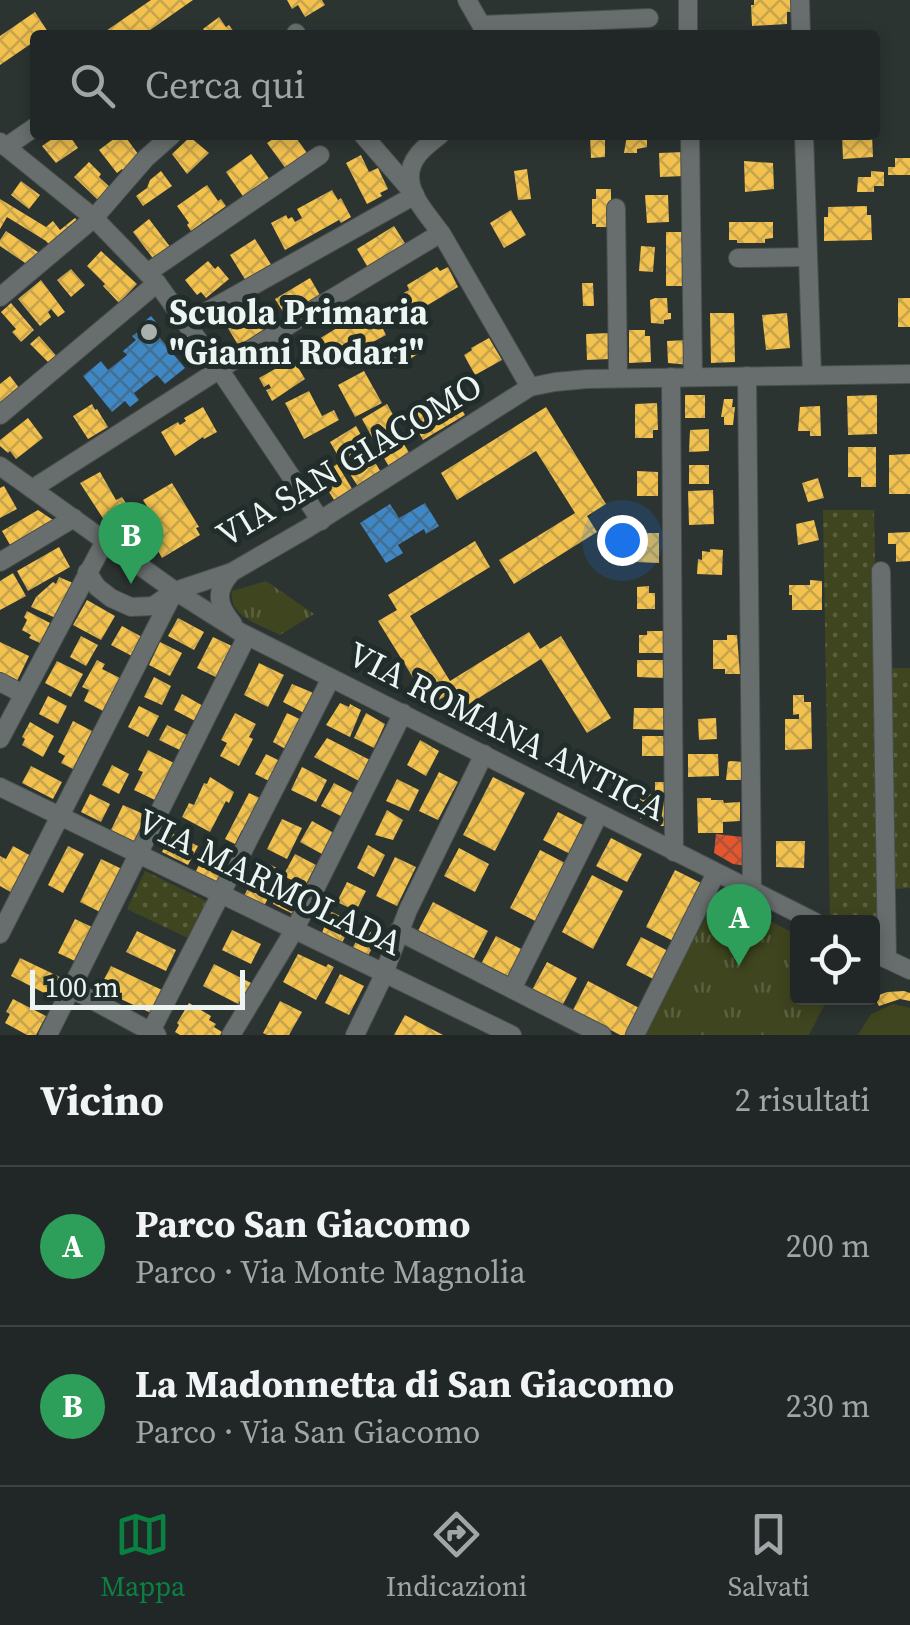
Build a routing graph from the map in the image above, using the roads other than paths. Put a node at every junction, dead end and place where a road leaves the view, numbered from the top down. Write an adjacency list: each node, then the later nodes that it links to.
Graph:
1 (466, 0): 5 (street)
2 (688, 0): 6 (street)
3 (800, 0): 7 (street)
4 (649, 18): 5 (street)
5 (485, 30)
6 (688, 30)
7 (801, 30)
8 (30, 130): 14 (street)
9 (166, 140): 18 (street)
10 (367, 140): 16 (street)
11 (434, 140): 16 (street)
12 (690, 140): 28 (street)
13 (804, 140): 20 (street)
14 (3, 144): 18 (street)
15 (320, 155): 22 (street)
16 (414, 195): 19 (street); 24 (street)
17 (616, 208): 31 (street)
18 (94, 218): 22 (street); 23 (street)
19 (441, 233): 25 (street); 32 (street)
20 (808, 257): 21 (street); 27 (street)
21 (738, 258)
22 (152, 278): 24 (street); 33 (street)
23 (1, 295)
24 (186, 323): 25 (street)
25 (219, 369): 35 (street); 36 (street)
26 (910, 374): 27 (street)
27 (812, 375): 29 (street)
28 (693, 376): 29 (street); 30 (street)
29 (748, 376): 59 (street)
30 (671, 377): 31 (street); 56 (street)
31 (618, 378): 32 (street)
32 (530, 387): 38 (street, VIA SAN GIACOMO)
33 (0, 415)
34 (0, 467): 35 (street)
35 (32, 489): 37 (street)
36 (300, 490): 38 (street); 39 (street)
37 (74, 518): 40 (street); 41 (street)
38 (321, 520): 39 (street, VIA SAN GIACOMO)
39 (290, 538): 44 (street, VIA SAN GIACOMO)
40 (105, 540): 43 (street); 45 (street)
41 (0, 562)
42 (881, 571): 66 (street)
43 (87, 572): 45 (street, VIA SAN GIACOMO); 49 (street)
44 (232, 572): 45 (street, VIA SAN GIACOMO); 46 (street)
45 (174, 591): 46 (street, VIA ROMANA ANTICA); 55 (street)
46 (244, 634): 47 (street, VIA ROMANA ANTICA); 57 (street)
47 (331, 678): 50 (street, VIA ROMANA ANTICA); 60 (street)
48 (0, 682): 49 (street)
49 (23, 694): 51 (street)
50 (403, 713): 52 (street, VIA ROMANA ANTICA); 63 (street)
51 (0, 739)
52 (484, 754): 54 (street, VIA ROMANA ANTICA); 64 (street)
53 (0, 788): 55 (street, VIA MARMOLADA)
54 (599, 814): 56 (street, VIA ROMANA ANTICA); 70 (street)
55 (60, 815): 57 (street, VIA MARMOLADA); 61 (street)
56 (674, 852): 58 (street, VIA ROMANA ANTICA)
57 (138, 854): 60 (street, VIA MARMOLADA); 69 (street)
58 (716, 873): 59 (street, VIA ROMANA ANTICA); 77 (street)
59 (752, 891): 62 (street, VIA ROMANA ANTICA)
60 (221, 894): 63 (street, VIA MARMOLADA); 71 (street)
61 (6, 908): 65 (street)
62 (801, 915)
63 (295, 930): 68 (street, VIA MARMOLADA); 73 (street)
64 (398, 931): 68 (street); 70 (street)
65 (0, 934)
66 (880, 955): 67 (street)
67 (910, 970)
68 (384, 974): 74 (street); 75 (street, VIA MARMOLADA)
69 (72, 989): 71 (street); 72 (street)
70 (512, 989): 76 (street)
71 (154, 1033)
72 (48, 1035)
73 (231, 1035)
74 (355, 1035)
75 (512, 1035)
76 (602, 1035)
77 (635, 1035)

